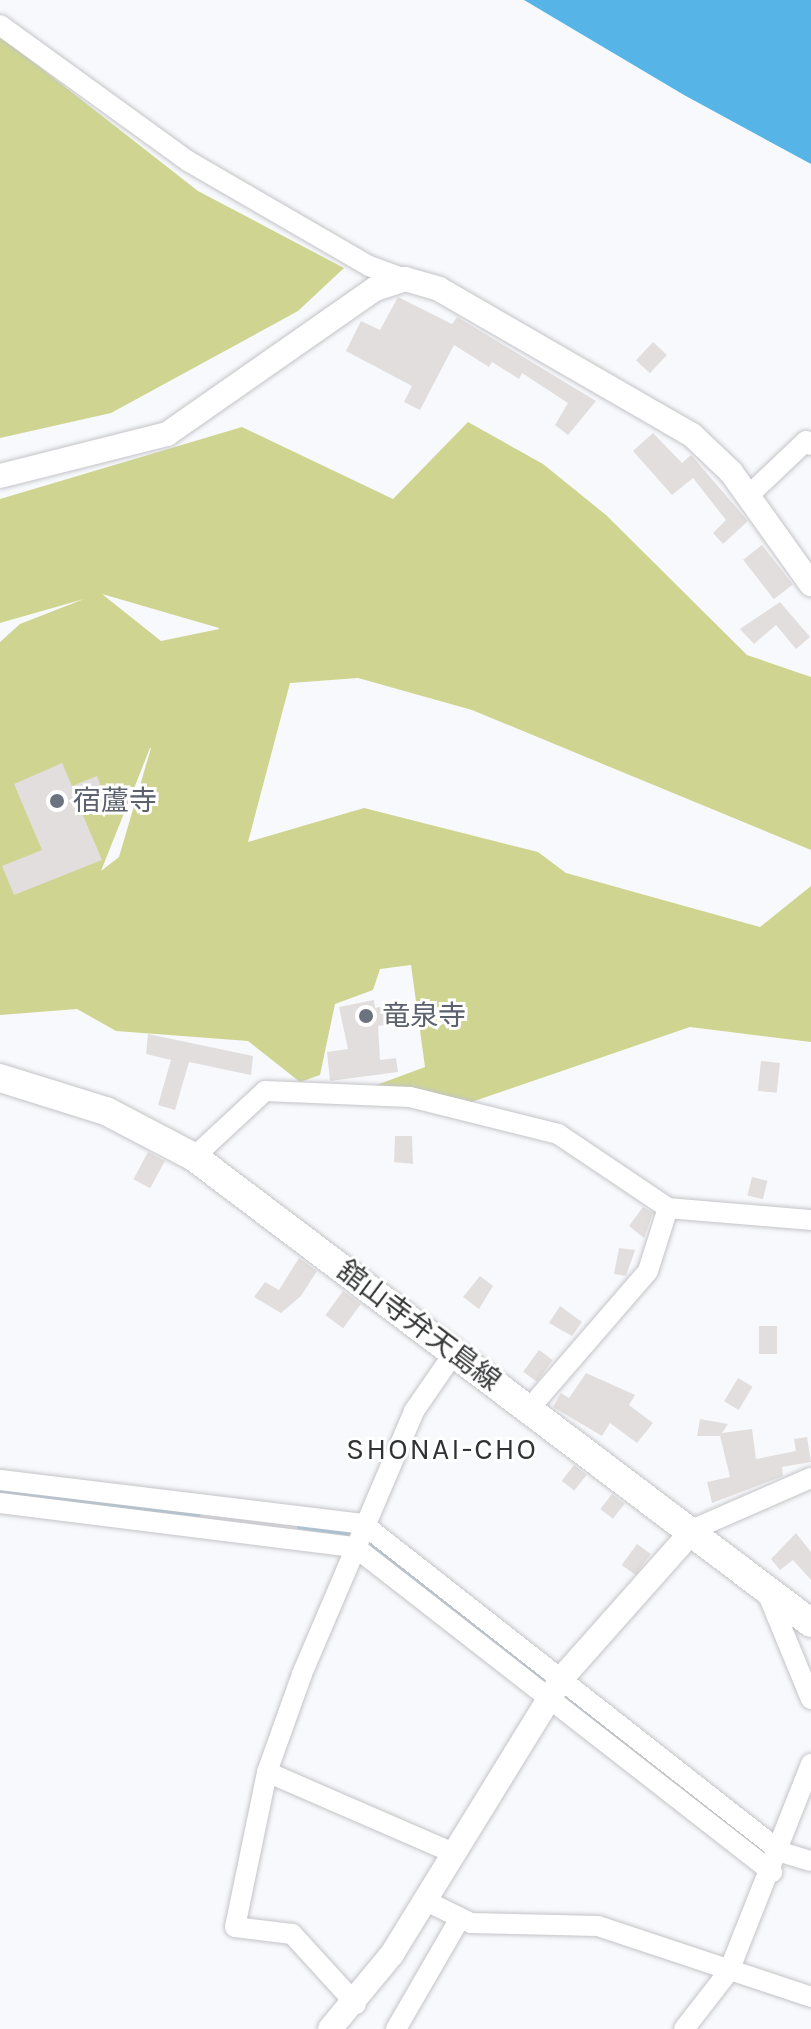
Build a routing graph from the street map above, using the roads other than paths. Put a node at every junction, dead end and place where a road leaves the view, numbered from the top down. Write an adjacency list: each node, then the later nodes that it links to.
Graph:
1 (0, 25): 2 (street)
2 (405, 279): 4 (street); 5 (street)
3 (811, 445): 5 (street)
4 (0, 476)
5 (747, 497): 6 (street)
6 (811, 584)
7 (0, 1078): 8 (main road, 舘山寺弁天島線)
8 (194, 1157): 9 (street); 11 (main road, 舘山寺弁天島線)
9 (668, 1208): 10 (street); 12 (street)
10 (811, 1220)
11 (454, 1353): 12 (main road, 舘山寺弁天島線); 16 (street)
12 (529, 1409): 17 (main road, 舘山寺弁天島線)
13 (811, 1478): 17 (street)
14 (0, 1480): 16 (street)
15 (0, 1503): 18 (street)
16 (363, 1524): 18 (street); 21 (street)
17 (694, 1529): 19 (main road, 舘山寺弁天島線); 21 (street)
18 (355, 1547): 21 (street); 24 (street)
19 (765, 1586): 20 (main road, 舘山寺弁天島線); 22 (street)
20 (806, 1615)
21 (554, 1689): 25 (street); 26 (street); 28 (street)
22 (811, 1699)
23 (811, 1764): 25 (street)
24 (267, 1772): 26 (street); 33 (street)
25 (781, 1852): 27 (street); 28 (street)
26 (453, 1853): 29 (street)
27 (811, 1861)
28 (772, 1872): 31 (street)
29 (424, 1900): 30 (street); 33 (street)
30 (460, 1918): 31 (street); 34 (street)
31 (729, 1971): 32 (street); 35 (street)
32 (811, 1997)
33 (343, 2020)
34 (396, 2029)
35 (684, 2029)

